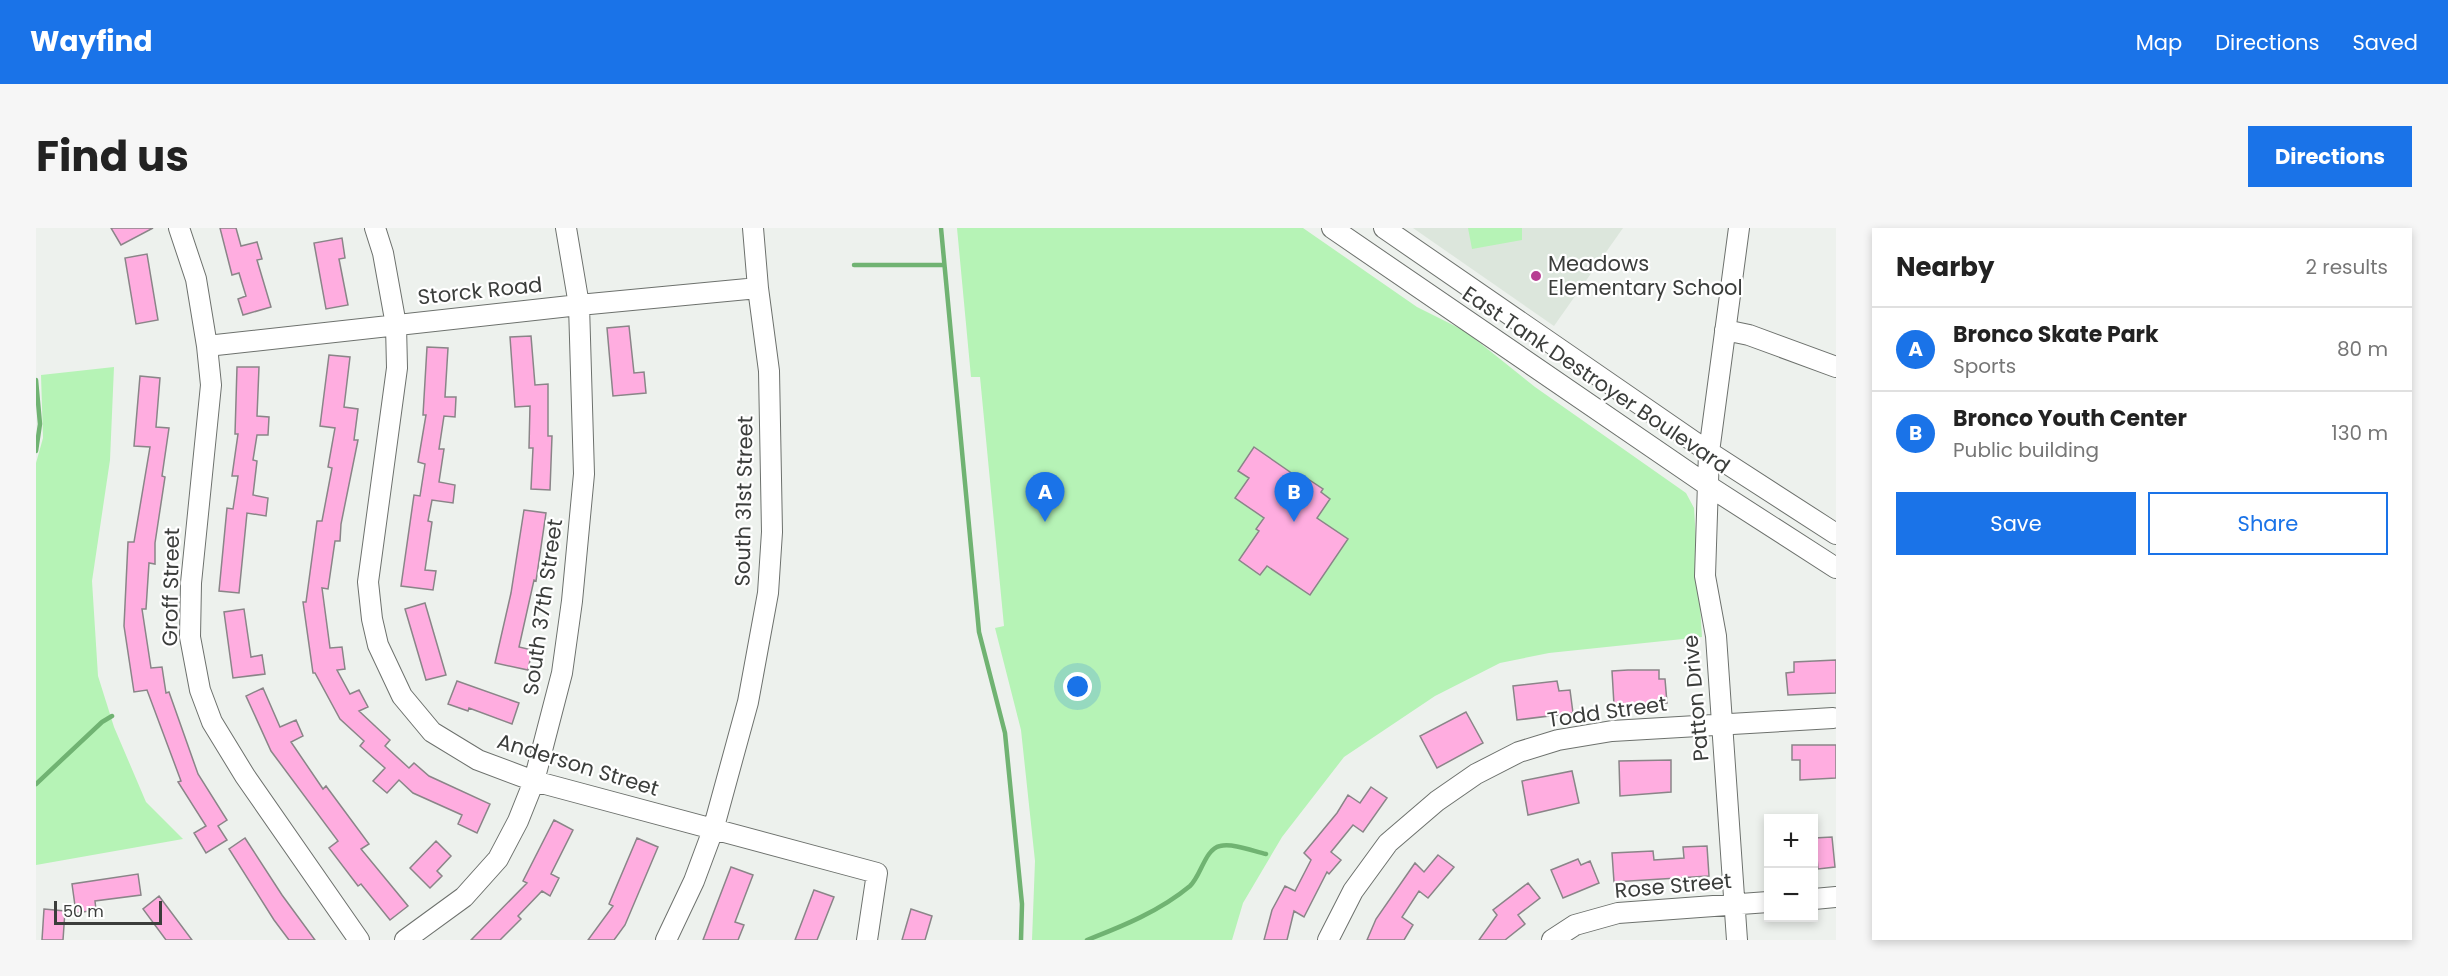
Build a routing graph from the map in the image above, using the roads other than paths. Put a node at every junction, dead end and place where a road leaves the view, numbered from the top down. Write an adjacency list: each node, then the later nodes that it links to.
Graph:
1 (179, 228): 12 (street, Groff Street)
2 (375, 228): 10 (street, Anderson Street)
3 (566, 228): 9 (street, South 37th Street)
4 (753, 228): 8 (street, South 31st Street)
5 (1332, 228): 15 (street, East Tank Destroyer Boulevard)
6 (1384, 228): 14 (street, East Tank Destroyer Boulevard)
7 (1739, 228): 11 (street, Patton Drive)
8 (758, 288): 9 (street, Storck Road); 21 (street, South 31st Street)
9 (579, 305): 10 (street, Storck Road); 20 (street, South 37th Street)
10 (396, 325): 12 (street, Storck Road); 20 (street, Anderson Street)
11 (1725, 330): 13 (street); 14 (street, Patton Drive)
12 (207, 346): 26 (street, Groff Street)
13 (1836, 367)
14 (1709, 452): 15 (street, Patton Drive); 16 (street, East Tank Destroyer Boulevard)
15 (1707, 485): 17 (street, East Tank Destroyer Boulevard); 19 (street, Patton Drive)
16 (1836, 534)
17 (1836, 568)
18 (1833, 718): 19 (street, Todd Street)
19 (1723, 724): 25 (street, Patton Drive); 30 (street, Todd Street)
20 (534, 781): 21 (street, Anderson Street); 27 (street, South 37th Street)
21 (713, 830): 28 (street, South 31st Street); 29 (street, Anderson Street)
22 (1836, 897): 23 (street)
23 (1818, 898)
24 (1764, 902): 25 (street, Rose Street)
25 (1735, 904): 31 (street, Rose Street); 32 (street, Patton Drive)
26 (359, 940)
27 (405, 940)
28 (666, 940)
29 (867, 940)
30 (1328, 940)
31 (1552, 940)
32 (1737, 940)

